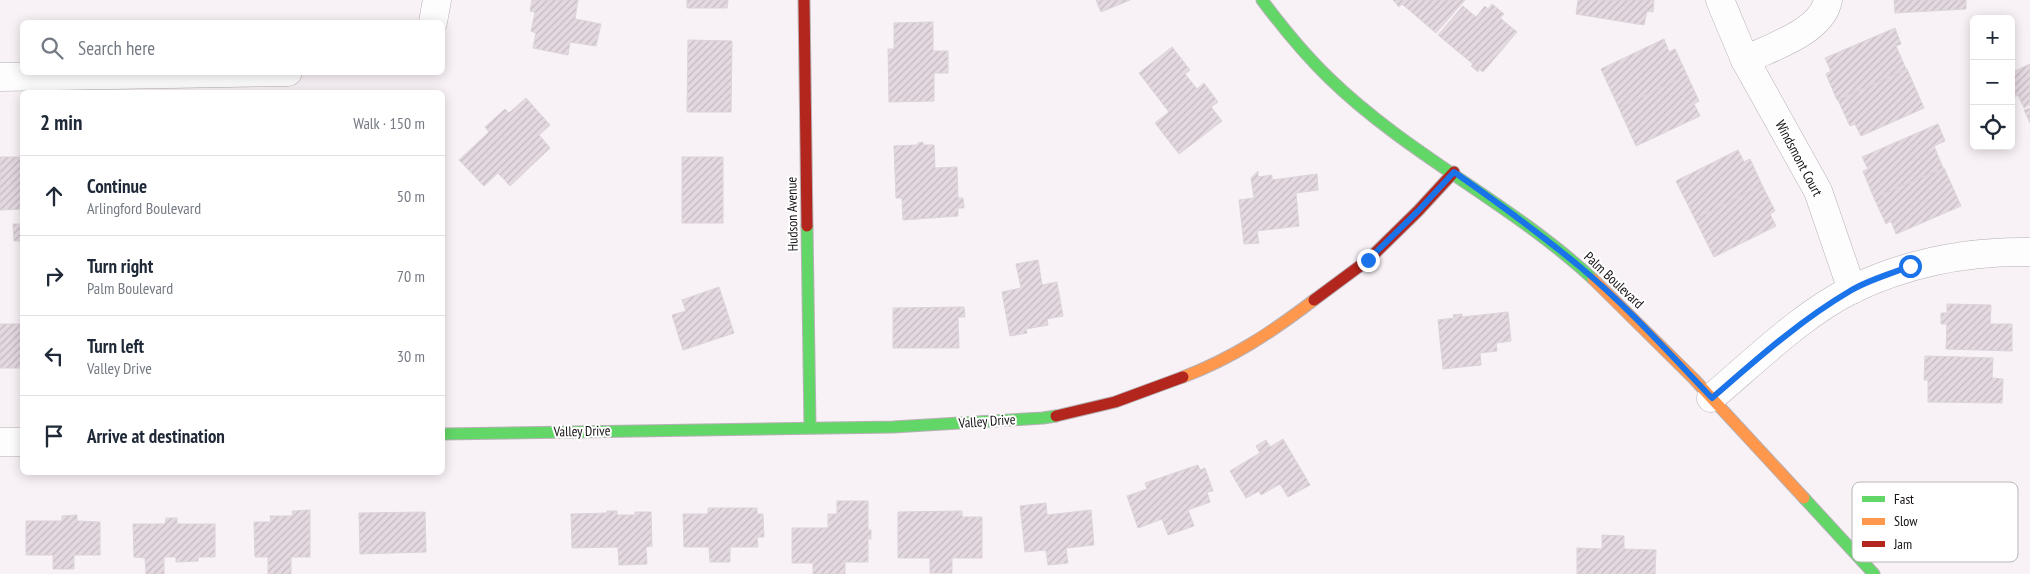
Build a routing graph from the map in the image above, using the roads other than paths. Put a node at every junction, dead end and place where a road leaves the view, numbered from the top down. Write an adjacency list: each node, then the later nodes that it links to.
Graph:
1 (437, 0): 6 (street)
2 (804, 0): 14 (street, Hudson Avenue)
3 (1262, 0): 10 (street, Palm Boulevard)
4 (1720, 0): 7 (street, Windsmont Court)
5 (1828, 0): 7 (street)
6 (433, 20)
7 (1745, 60): 12 (street, Windsmont Court)
8 (115, 75): 9 (street)
9 (0, 77)
10 (1454, 172): 13 (street, Palm Boulevard); 14 (street, Valley Drive)
11 (2030, 252): 12 (street)
12 (1852, 290): 13 (street)
13 (1712, 398): 18 (street, Palm Boulevard)
14 (810, 427): 15 (street, Valley Drive)
15 (445, 434)
16 (0, 442): 17 (street)
17 (20, 442)
18 (1852, 550)
19 (1863, 562): 20 (street, Palm Boulevard)
20 (1874, 574)

